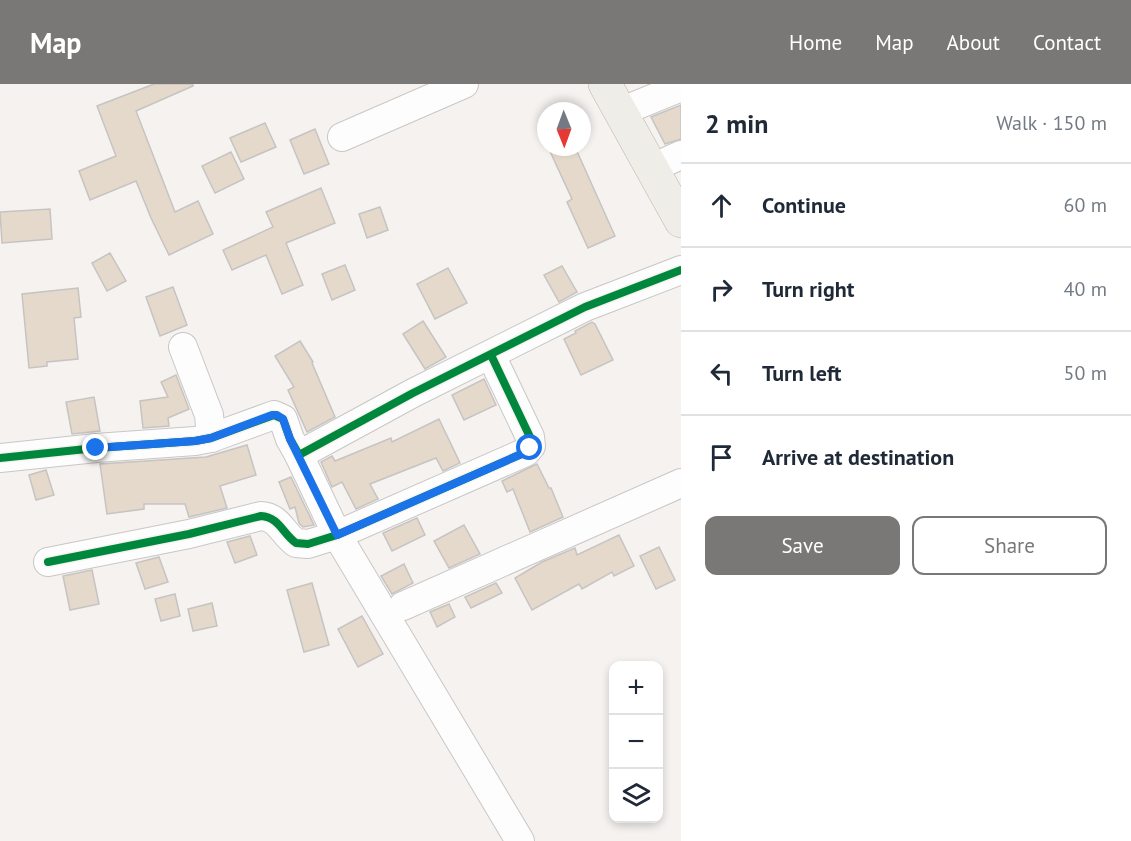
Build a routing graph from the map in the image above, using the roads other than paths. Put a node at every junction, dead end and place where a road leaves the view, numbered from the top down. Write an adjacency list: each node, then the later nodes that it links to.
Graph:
1 (464, 84): 4 (street)
2 (681, 87): 3 (street)
3 (612, 98): 6 (main road)
4 (342, 137)
5 (681, 155): 6 (street)
6 (651, 168): 7 (main road)
7 (681, 221)
8 (681, 270): 10 (street)
9 (183, 347): 11 (street)
10 (491, 355): 12 (street); 15 (street)
11 (211, 438): 12 (street); 13 (street)
12 (299, 456): 15 (street)
13 (0, 458)
14 (681, 483): 17 (street)
15 (337, 535): 16 (street); 18 (street)
16 (48, 562)
17 (404, 606)
18 (520, 841)

